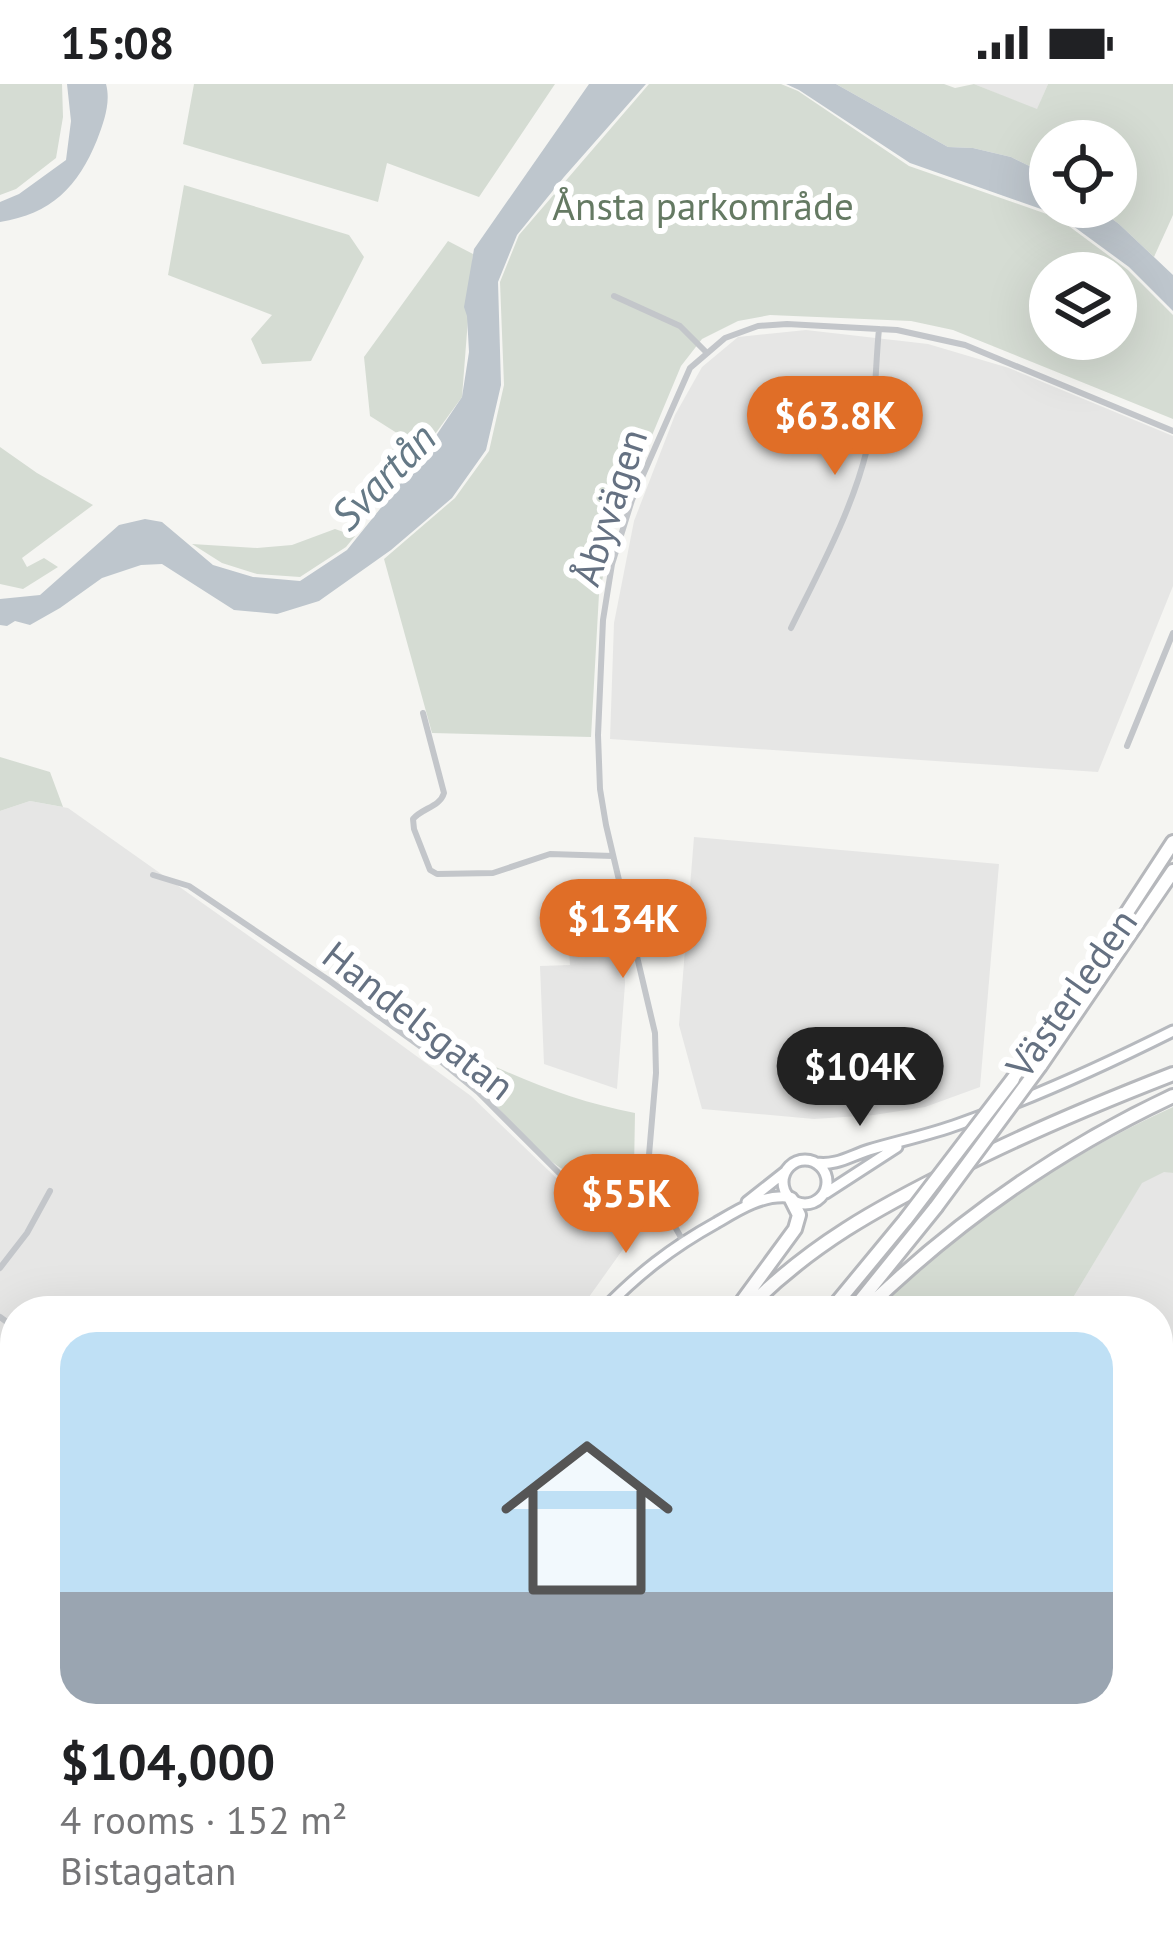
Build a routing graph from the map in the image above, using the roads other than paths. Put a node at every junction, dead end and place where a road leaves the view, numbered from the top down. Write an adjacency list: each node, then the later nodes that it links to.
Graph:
1 (614, 296): 3 (street)
2 (879, 329): 3 (street); 4 (street); 5 (street)
3 (706, 352): 10 (street, Åbyvägen)
4 (1173, 431)
5 (791, 628)
6 (1173, 633): 8 (street)
7 (423, 713): 10 (street)
8 (1126, 746)
9 (1173, 842): 29 (highway, Västerleden, bridge)
10 (613, 856): 19 (street, Åbyvägen)
11 (1173, 871): 30 (highway, Västerleden, bridge)
12 (153, 874): 19 (street, Handelsgatan)
13 (1173, 1031): 16 (main road)
14 (1173, 1074): 28 (highway)
15 (1173, 1096): 31 (highway)
16 (906, 1142): 17 (main road); 21 (main road)
17 (816, 1162): 18 (main road); 21 (main road)
18 (785, 1172): 22 (main road); 23 (main road)
19 (652, 1184): 24 (street, Åbyvägen)
20 (50, 1191): 25 (street)
21 (821, 1196): 22 (main road)
22 (789, 1198): 23 (main road); 27 (highway)
23 (741, 1208): 24 (main road)
24 (683, 1241): 26 (main road)
25 (0, 1268)
26 (617, 1296)
27 (746, 1296)
28 (762, 1296)
29 (842, 1296)
30 (864, 1296)
31 (880, 1296)

